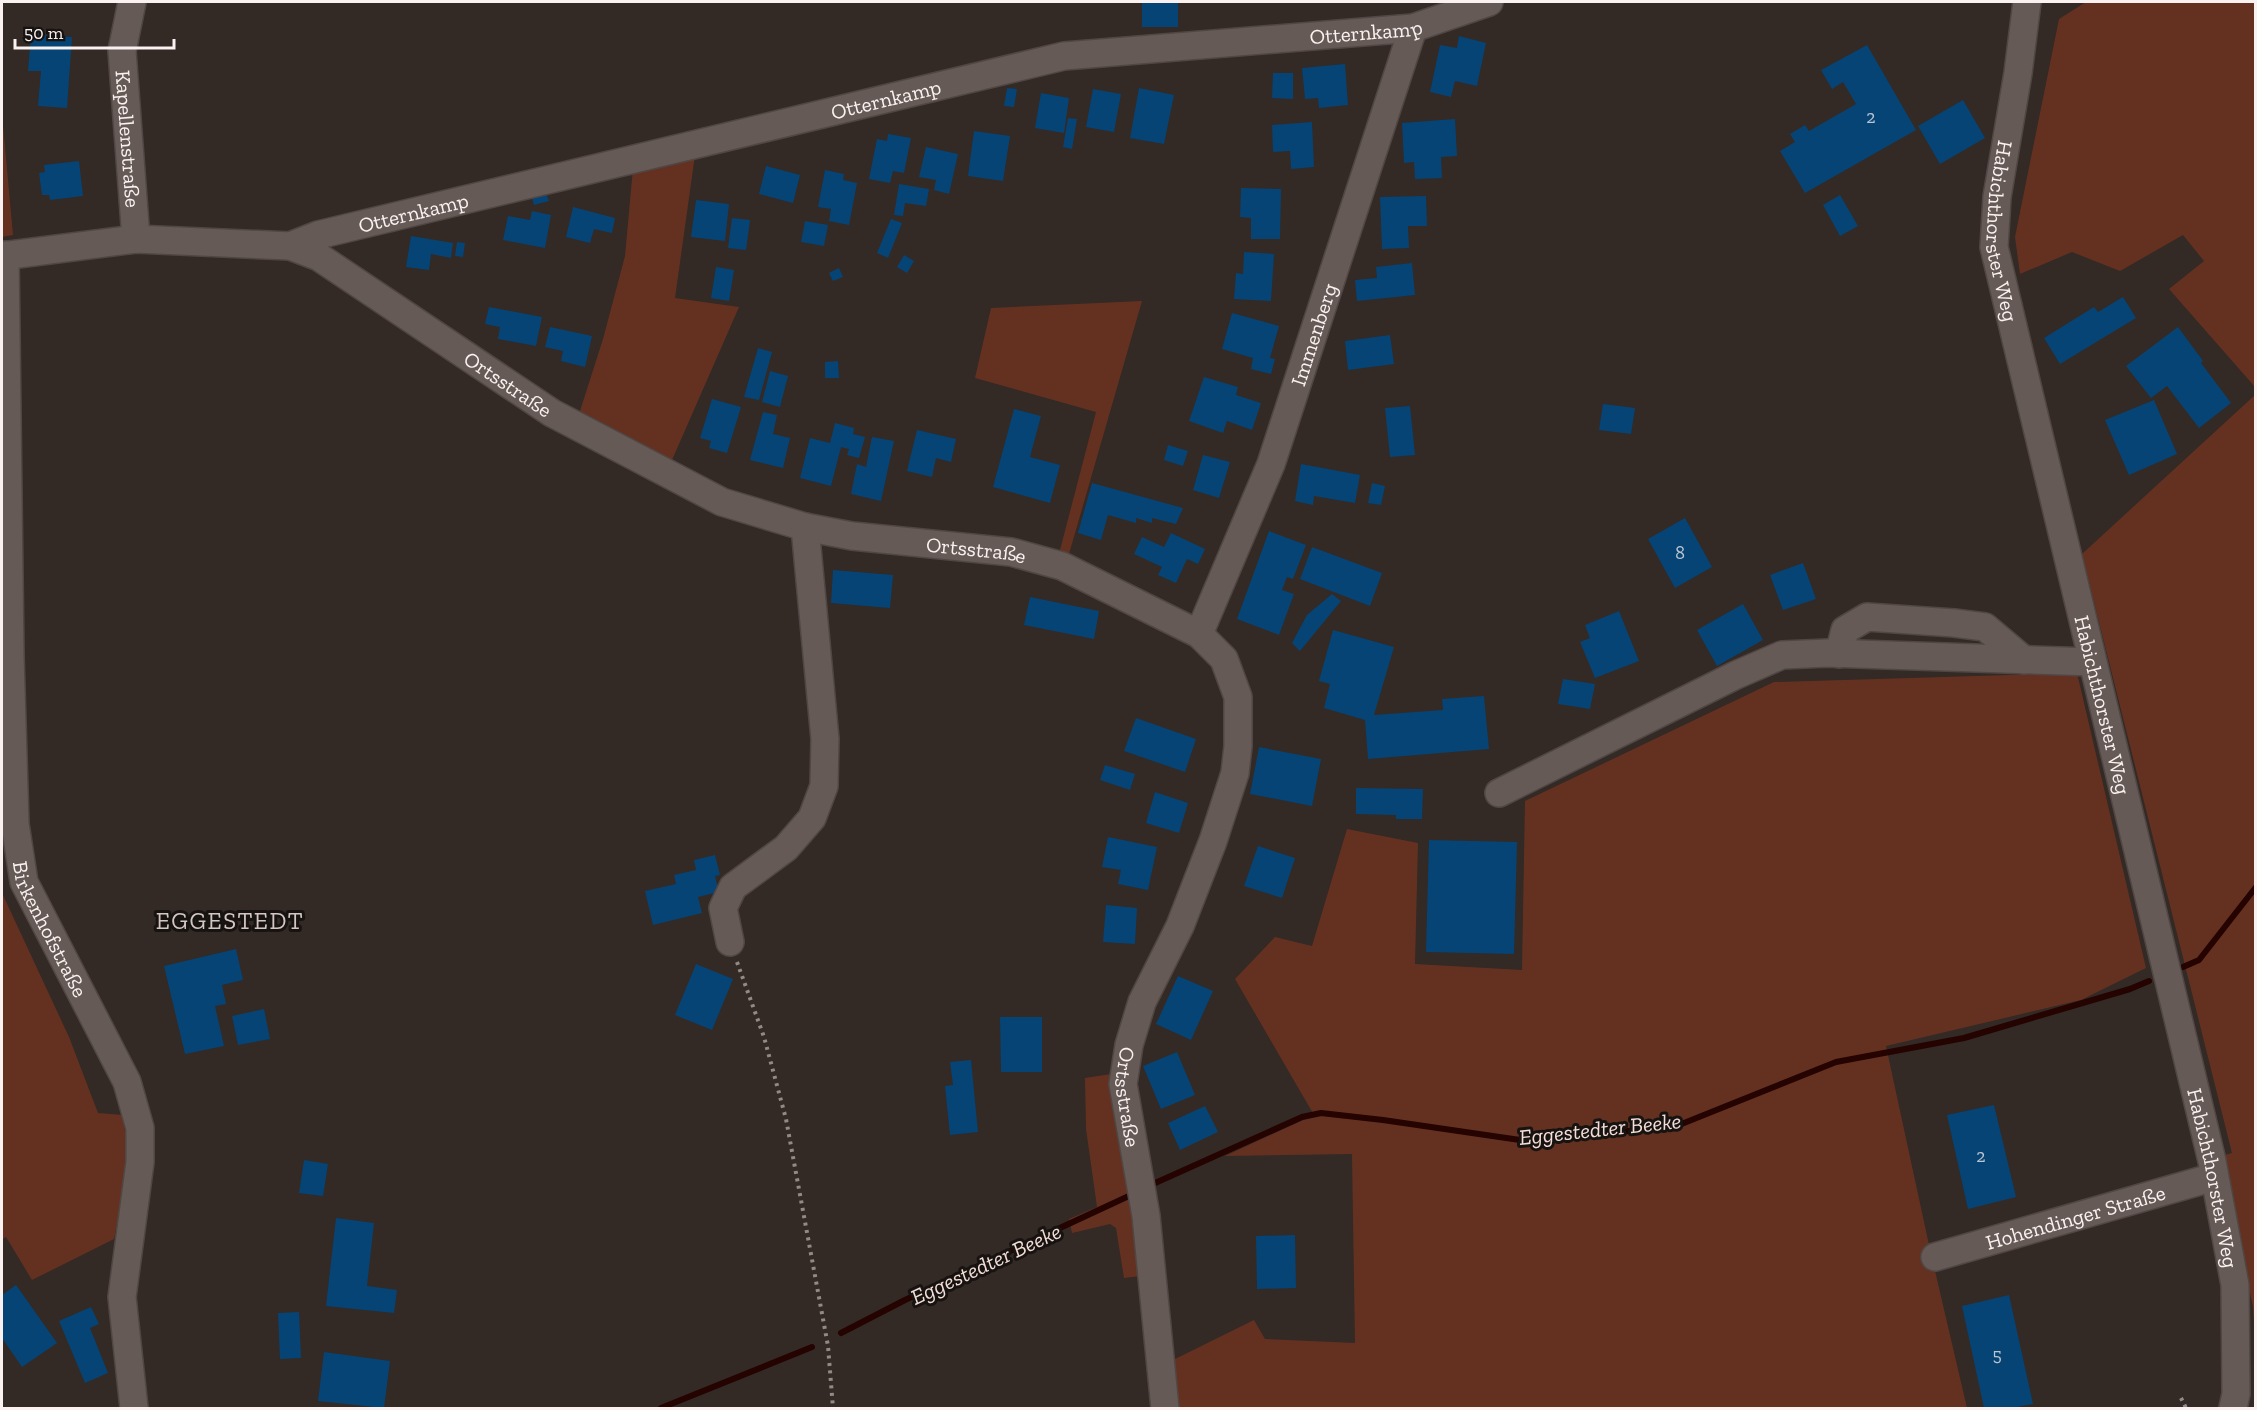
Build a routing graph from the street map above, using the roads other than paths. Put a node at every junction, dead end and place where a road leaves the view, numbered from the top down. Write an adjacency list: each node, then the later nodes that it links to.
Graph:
1 (132, 2): 5 (street, Kapellenstraße)
2 (1489, 2): 4 (street, Otternkamp)
3 (2027, 2): 12 (street, Habichthorster Weg)
4 (1413, 28): 6 (street, Otternkamp); 9 (street, Immenberg)
5 (136, 239): 6 (street, Ortsstraße); 7 (street, Ortsstraße)
6 (290, 246): 8 (street, Ortsstraße)
7 (3, 256): 17 (street, Birkenhofstraße)
8 (805, 527): 9 (street, Ortsstraße); 14 (street)
9 (1199, 634): 18 (street, Ortsstraße)
10 (1839, 654): 11 (street); 11 (street); 13 (street)
11 (2024, 660): 12 (street)
12 (2092, 662): 15 (street, Habichthorster Weg)
13 (1499, 793)
14 (730, 942)
15 (2214, 1178): 16 (street, Hohendinger Straße); 19 (street, Habichthorster Weg)
16 (1935, 1257)
17 (134, 1408)
18 (1166, 1408)
19 (2233, 1408)

